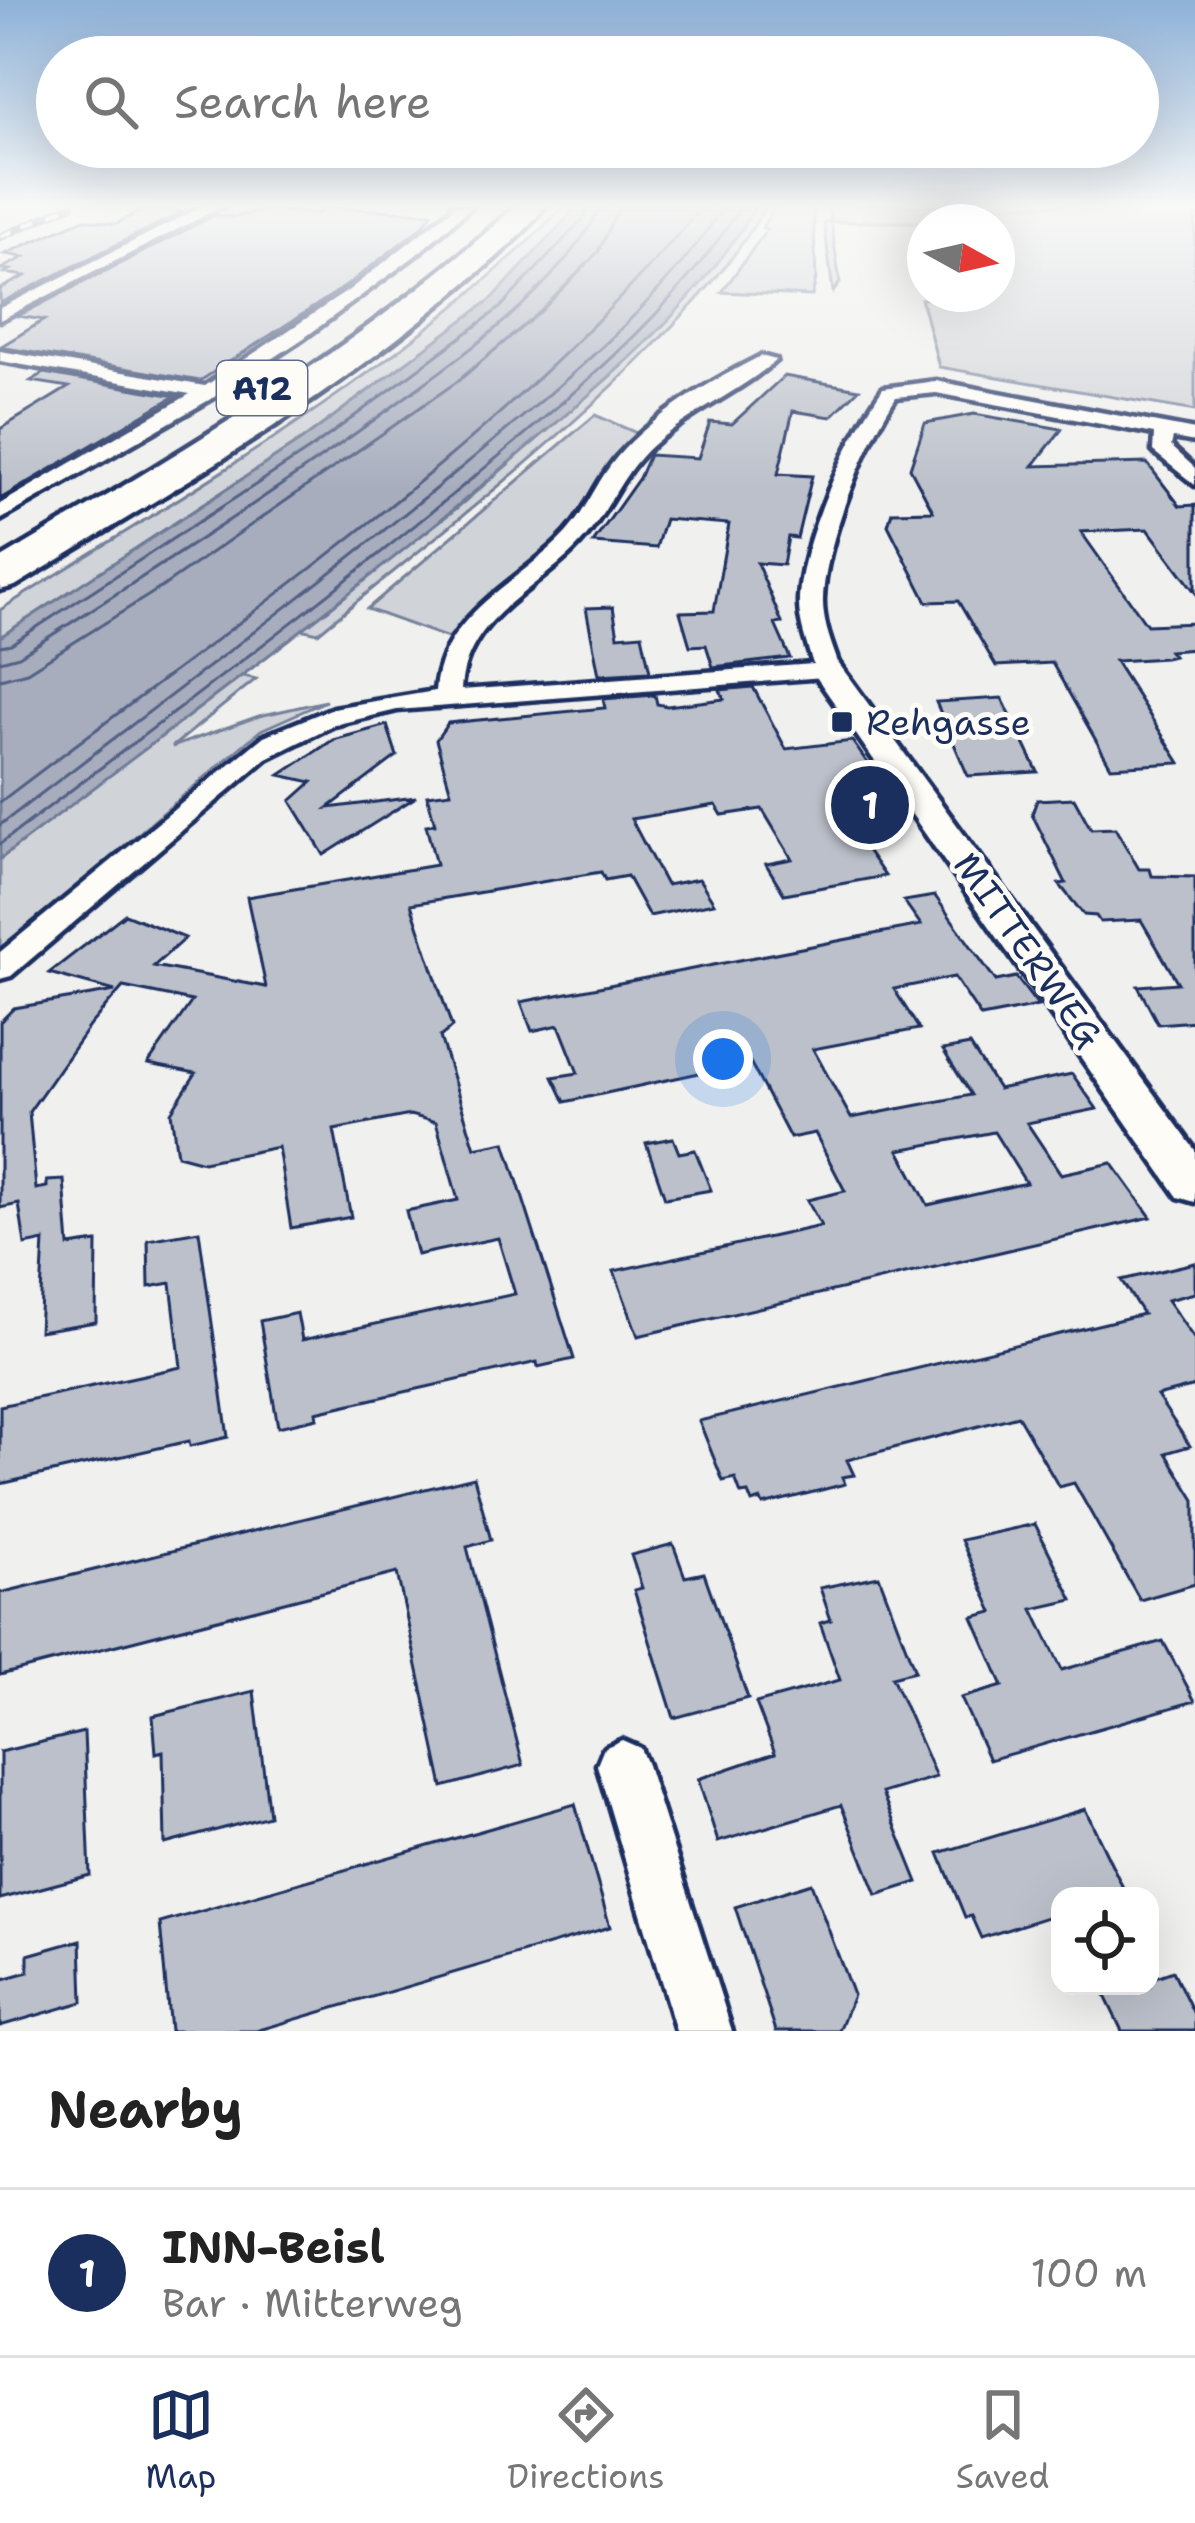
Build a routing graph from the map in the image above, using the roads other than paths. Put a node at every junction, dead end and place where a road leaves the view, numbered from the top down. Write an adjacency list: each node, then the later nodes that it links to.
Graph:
1 (30, 300): 5 (street)
2 (344, 300): 8 (street)
3 (390, 300): 13 (highway, A12)
4 (423, 300): 14 (highway, A12)
5 (0, 315)
6 (0, 356): 8 (street)
7 (766, 360): 16 (street)
8 (209, 392): 12 (street)
9 (1165, 431): 10 (street); 11 (street); 15 (street, MITTERWEG)
10 (1195, 436)
11 (1195, 479)
12 (0, 513)
13 (0, 549)
14 (0, 577)
15 (828, 670): 16 (street); 18 (street, MITTERWEG)
16 (448, 697): 17 (street)
17 (0, 969)
18 (1195, 1185)
19 (622, 1765): 20 (street)
20 (704, 2031)

